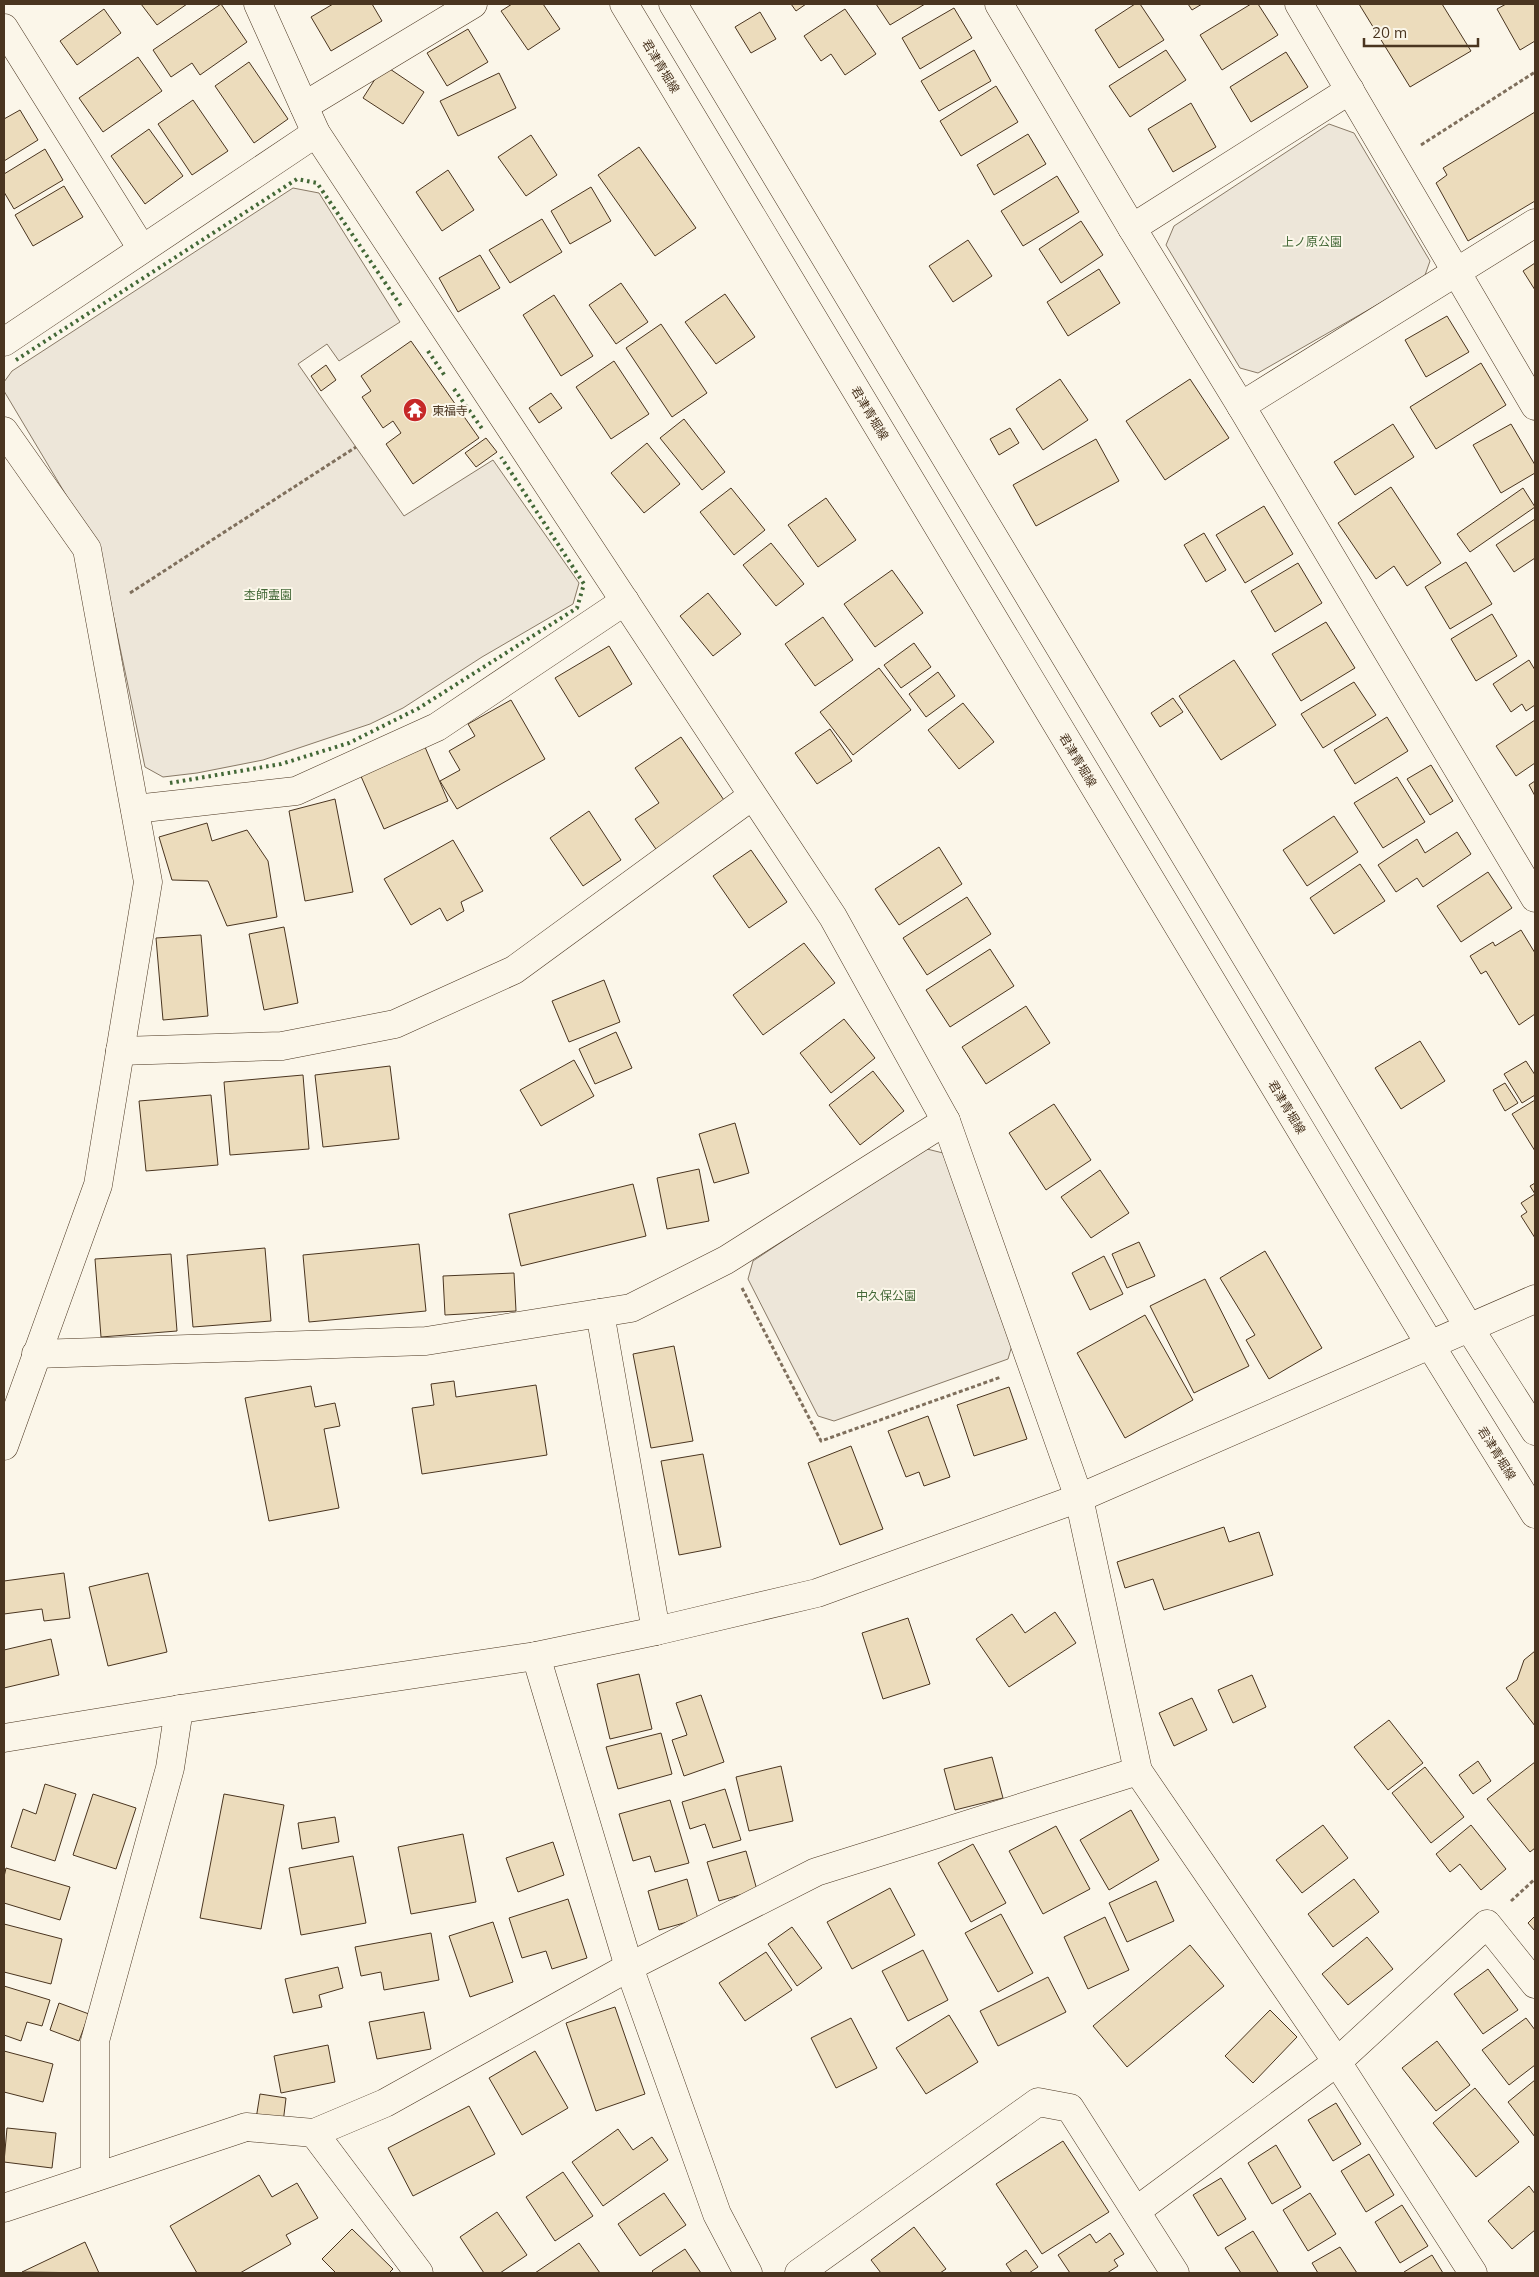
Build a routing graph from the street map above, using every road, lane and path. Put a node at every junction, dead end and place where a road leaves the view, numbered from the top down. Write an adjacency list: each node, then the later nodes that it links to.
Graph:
1 (258, 4): 10 (street)
2 (473, 4): 10 (street)
3 (624, 4): 33 (street, 君津青堀線)
4 (673, 4): 32 (street)
5 (999, 4): 14 (street)
6 (1300, 4): 9 (street)
7 (4, 28): 15 (street)
8 (1535, 72): 12 (path)
9 (1350, 90): 12 (street); 14 (street)
10 (304, 106): 11 (street)
11 (316, 133): 15 (street); 23 (street)
12 (1392, 162): 16 (street)
13 (1535, 224): 16 (street)
14 (1132, 228): 18 (street)
15 (142, 249): 17 (street)
16 (1456, 271): 18 (street); 19 (street)
17 (4, 342)
18 (1241, 406): 26 (street)
19 (1535, 406)
20 (4, 431): 25 (street)
21 (356, 447): 22 (path)
22 (121, 598)
23 (624, 602): 24 (street); 25 (street)
24 (752, 796): 27 (street); 28 (street)
25 (135, 809): 27 (street)
26 (1535, 898)
27 (120, 1051): 34 (street)
28 (946, 1121): 29 (street); 35 (street)
29 (726, 1260): 31 (street); 35 (path)
30 (1535, 1299): 32 (street)
31 (600, 1313): 34 (street); 40 (street)
32 (1468, 1326): 33 (street); 36 (street)
33 (1429, 1343): 38 (street); 39 (street, 君津青堀線)
34 (36, 1354): 37 (street)
35 (1032, 1365): 38 (street)
36 (1535, 1431)
37 (4, 1446)
38 (1079, 1498): 40 (street); 44 (street)
39 (1535, 1514)
40 (656, 1631): 41 (street)
41 (536, 1656): 42 (street); 45 (street)
42 (179, 1709): 43 (street); 49 (street)
43 (4, 1738)
44 (1138, 1771): 45 (street); 47 (street)
45 (629, 1967): 48 (street); 53 (street)
46 (1535, 1984): 47 (street)
47 (1337, 2062): 51 (street); 56 (street)
48 (314, 2133): 49 (street); 52 (street)
49 (94, 2177): 50 (street)
50 (4, 2208)
51 (1136, 2211): 54 (street); 55 (street)
52 (419, 2273)
53 (748, 2273)
54 (799, 2273)
55 (1175, 2273)
56 (1473, 2273)

